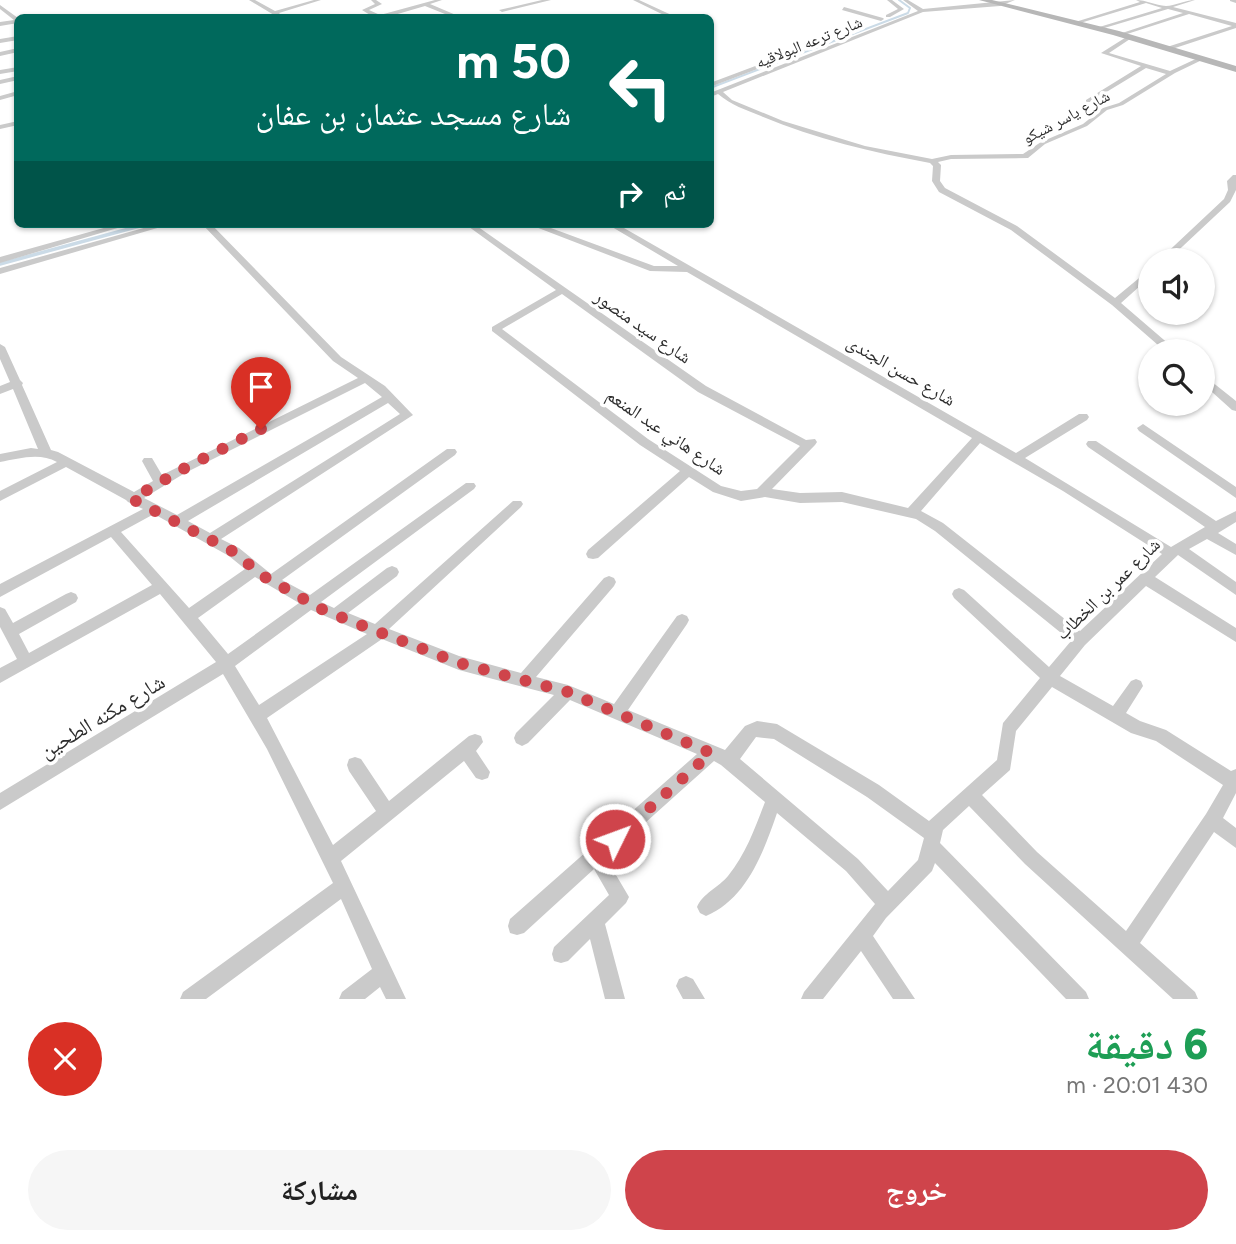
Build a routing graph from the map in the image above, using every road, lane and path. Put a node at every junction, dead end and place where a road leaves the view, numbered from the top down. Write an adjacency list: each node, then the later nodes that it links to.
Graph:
1 (252, 0): 26 (street)
2 (319, 0): 26 (street)
3 (373, 0): 29 (street)
4 (415, 0): 18 (street)
5 (440, 0): 18 (street)
6 (500, 0): 19 (street)
7 (549, 0): 14 (street)
8 (635, 0): 32 (street)
9 (889, 0): 24 (street)
10 (916, 0): 15 (street)
11 (984, 0): 17 (main road)
12 (1138, 0): 16 (street)
13 (1193, 0): 21 (street)
14 (533, 1): 19 (street)
15 (907, 1): 25 (street)
16 (1149, 1): 21 (street); 36 (street)
17 (1008, 2): 25 (street, شارع ترعه البولاقيه); 36 (main road)
18 (426, 4): 30 (street); 31 (street)
19 (514, 7): 22 (street)
20 (1, 8): 28 (street)
21 (1167, 8): 27 (street); 38 (street)
22 (502, 9)
23 (844, 9): 35 (street)
24 (903, 9): 25 (street); 35 (street, شارع ترعه البولاقيه)
25 (920, 11): 50 (street, شارع ترعه البولاقيه)
26 (275, 13)
27 (1188, 13): 37 (street); 39 (street)
28 (10, 14): 33 (street); 34 (street)
29 (373, 14)
30 (390, 14)
31 (451, 14)
32 (667, 14)
33 (0, 16)
34 (14, 18)
35 (880, 19): 49 (street, شارع ترعه البولاقيه)
36 (1075, 23): 38 (main road)
37 (1236, 25): 40 (street)
38 (1098, 28): 39 (main road)
39 (1126, 36): 40 (main road); 42 (street)
40 (1169, 48): 41 (main road)
41 (1202, 58): 44 (main road); 47 (street, شارع ياسر شيكو)
42 (1145, 66): 47 (street); 52 (street)
43 (14, 69): 45 (street)
44 (1236, 69)
45 (9, 70): 46 (street); 48 (street)
46 (0, 72)
47 (1172, 74): 53 (street, شارع ياسر شيكو)
48 (14, 76)
49 (714, 84)
50 (720, 93): 51 (street, شارع ترعه البولاقيه); 53 (street, شارع ياسر شيكو)
51 (714, 94)
52 (1088, 101)
53 (932, 161): 67 (street)
54 (1236, 177): 61 (street)
55 (113, 228): 62 (street)
56 (153, 228): 64 (street)
57 (210, 228): 70 (street)
58 (474, 228): 66 (street, شارع سيد منصور)
59 (543, 228): 63 (street)
60 (618, 228): 63 (street, شارع حسن الجندى)
61 (1176, 248)
62 (0, 260)
63 (690, 269): 78 (street, شارع حسن الجندى)
64 (0, 271)
65 (1138, 283): 67 (street)
66 (561, 292): 79 (street, شارع سيد منصور); 87 (street, شارع هاني عبد المنعم)
67 (1115, 303): 68 (street)
68 (1158, 339)
69 (0, 346): 71 (street)
70 (366, 378): 74 (street); 88 (street)
71 (18, 383): 73 (street); 81 (street)
72 (1215, 388): 75 (street)
73 (0, 390)
74 (390, 397): 98 (street); 101 (street)
75 (1236, 407)
76 (1083, 417): 84 (street)
77 (1143, 428): 91 (street)
78 (979, 437): 84 (street, شارع حسن الجندى); 96 (street)
79 (809, 443): 90 (street)
80 (1092, 444): 99 (street)
81 (46, 453): 83 (street); 86 (street)
82 (451, 453): 108 (street)
83 (0, 458)
84 (1016, 458): 103 (street, شارع حسن الجندى)
85 (148, 461): 88 (street)
86 (66, 462): 92 (street); 93 (street)
87 (688, 471): 90 (street, شارع هاني عبد المنعم); 104 (street)
88 (160, 482): 93 (street)
89 (470, 486): 115 (street, شارع مكنه الطحين)
90 (761, 492): 96 (street, شارع هاني عبد المنعم)
91 (1236, 493)
92 (0, 496)
93 (132, 499): 95 (street)
94 (517, 504): 120 (street)
95 (151, 510): 98 (street); 100 (street)
96 (912, 513): 123 (street, شارع هاني عبد المنعم)
97 (1236, 516): 99 (street, شارع عمر بن الخطاب)
98 (176, 522): 101 (street)
99 (1212, 530): 102 (street); 103 (street, شارع عمر بن الخطاب)
100 (113, 531): 110 (street); 112 (street)
101 (211, 538): 105 (street)
102 (1236, 550)
103 (1175, 551): 107 (street, شارع عمر بن الخطاب); 111 (street, شارع حسن الجندى)
104 (593, 554)
105 (256, 569): 108 (street); 118 (street)
106 (392, 572): 117 (street)
107 (1145, 578): 122 (street); 123 (street, شارع عمر بن الخطاب)
108 (272, 580): 115 (street)
109 (609, 582): 128 (street)
110 (162, 586): 118 (street); 124 (street)
111 (1236, 589)
112 (0, 591)
113 (958, 594): 127 (street)
114 (71, 598): 121 (street)
115 (311, 604): 117 (street); 125 (street, شارع مكنه الطحين)
116 (0, 613): 121 (street)
117 (335, 615): 120 (street)
118 (189, 616): 125 (street)
119 (682, 620): 131 (street)
120 (379, 631): 128 (street); 133 (street)
121 (10, 632): 124 (street)
122 (1236, 636)
123 (1080, 640): 127 (street, شارع عمر بن الخطاب)
124 (26, 662): 126 (street)
125 (226, 664): 133 (street); 141 (street, شارع مكنه الطحين)
126 (0, 676)
127 (1049, 677): 132 (street); 139 (street, شارع عمر بن الخطاب)
128 (525, 679): 130 (street)
129 (1136, 686): 132 (street)
130 (568, 692): 131 (street); 134 (street)
131 (617, 712): 135 (street)
132 (1115, 715): 138 (street)
133 (257, 716): 147 (street)
134 (523, 738)
135 (719, 756): 140 (street); 145 (street); 146 (street)
136 (355, 765): 142 (street)
137 (482, 772): 142 (street)
138 (1235, 780): 143 (street)
139 (970, 795): 145 (street, شارع عمر بن الخطاب); 154 (street)
140 (774, 799): 149 (street); 150 (street)
141 (0, 802)
142 (387, 812): 147 (street)
143 (1212, 820): 144 (street); 154 (street)
144 (1236, 839)
145 (932, 840): 149 (street, شارع عمر بن الخطاب); 163 (street)
146 (597, 857): 151 (street); 152 (street)
147 (331, 858): 148 (street)
148 (344, 886): 156 (street); 157 (street)
149 (888, 905): 153 (street, شارع عمر بن الخطاب)
150 (706, 907)
151 (596, 922): 155 (street); 160 (street)
152 (517, 926)
153 (863, 937): 161 (street, شارع عمر بن الخطاب); 162 (street)
154 (1127, 945): 164 (street)
155 (561, 954)
156 (384, 972): 158 (street); 159 (street)
157 (190, 999)
158 (349, 999)
159 (396, 999)
160 (615, 999)
161 (811, 999)
162 (905, 999)
163 (1079, 999)
164 (1188, 999)

